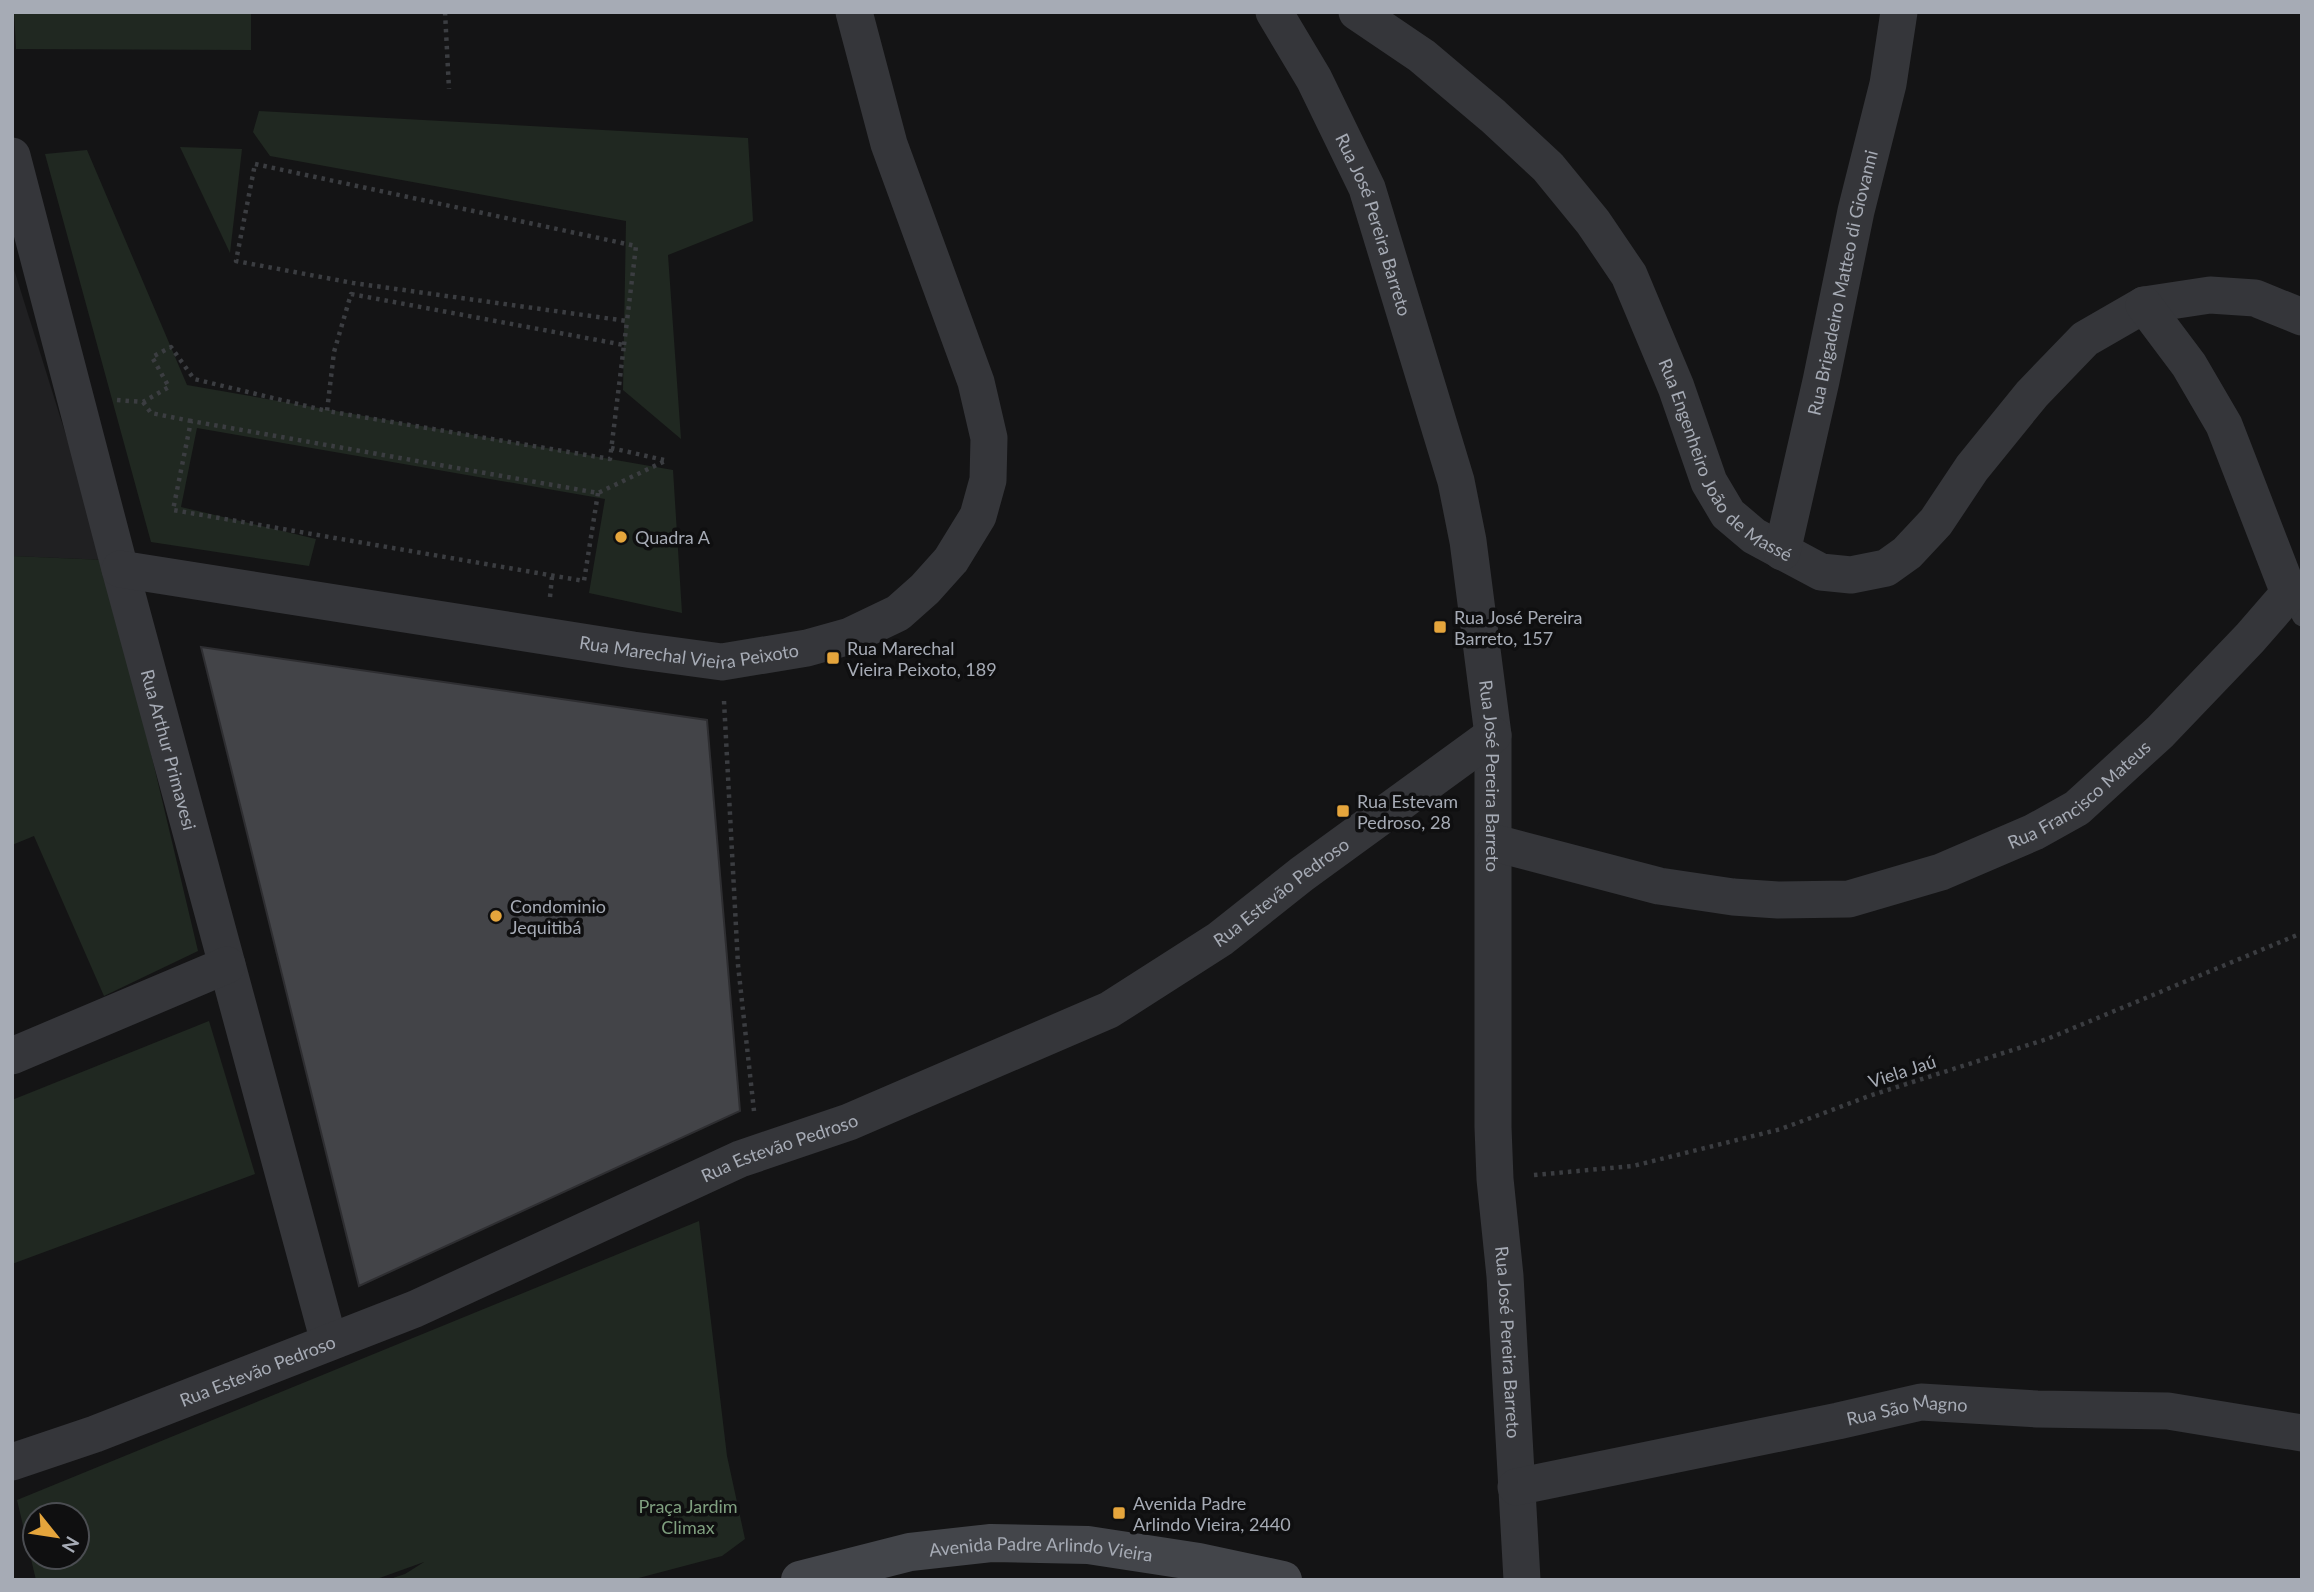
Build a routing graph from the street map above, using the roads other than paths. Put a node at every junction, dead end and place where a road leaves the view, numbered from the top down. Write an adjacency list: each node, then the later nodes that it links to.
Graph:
1 (854, 12): 9 (street, Rua Marechal Vieira Peixoto)
2 (1274, 12): 11 (street, Rua José Pereira Barreto)
3 (1357, 12): 8 (street, Rua Engenheiro João de Massé)
4 (1899, 12): 8 (street, Rua Brigadeiro Matteo di Giovanni)
5 (12, 156): 9 (street, Rua Arthur Primavesi)
6 (2144, 305): 7 (street); 8 (street, Rua Engenheiro João de Massé); 10 (street, Rua Francisco Mateus)
7 (2302, 317)
8 (1782, 552)
9 (120, 569): 13 (street, Rua Arthur Primavesi)
10 (2295, 605): 12 (street, Rua Francisco Mateus)
11 (1493, 735): 12 (street, Rua José Pereira Barreto); 15 (street, Rua Estevão Pedroso)
12 (1494, 843): 18 (street, Rua José Pereira Barreto)
13 (227, 965): 14 (street); 15 (street, Rua Arthur Primavesi)
14 (12, 1056)
15 (329, 1342): 17 (street, Rua Estevão Pedroso)
16 (2302, 1433): 18 (street, Rua São Magno)
17 (12, 1462)
18 (1516, 1486): 21 (street, Rua José Pereira Barreto)
19 (800, 1580): 20 (main road, Avenida Padre Arlindo Vieira)
20 (1283, 1580)
21 (1522, 1580)

